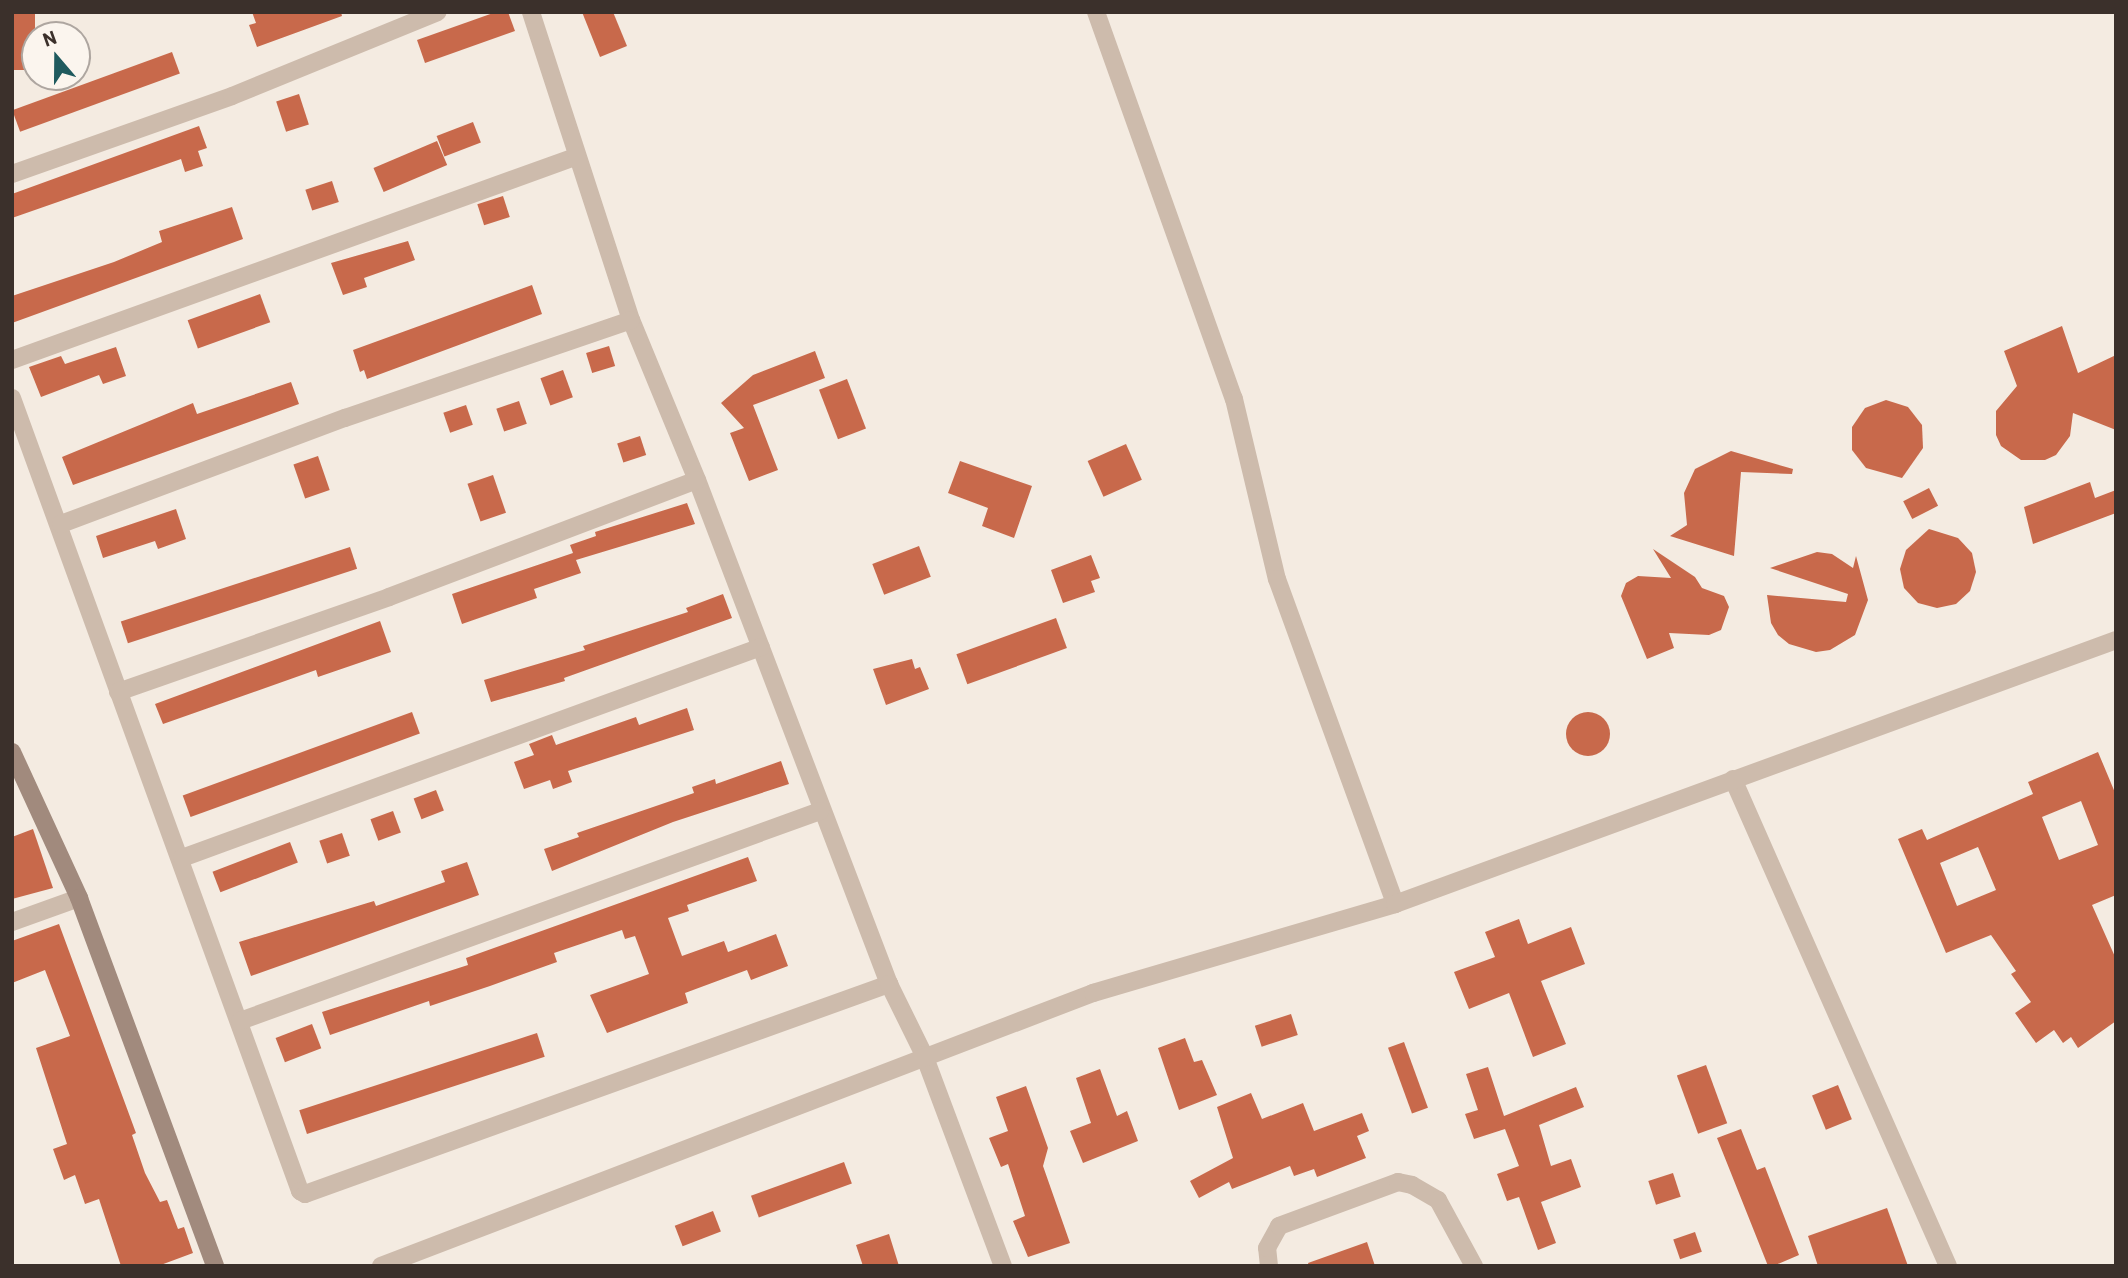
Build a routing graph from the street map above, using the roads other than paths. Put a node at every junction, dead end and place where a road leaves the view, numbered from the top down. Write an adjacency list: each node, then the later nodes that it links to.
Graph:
1 (438, 12): 5 (street)
2 (531, 12): 4 (street)
3 (1096, 12): 19 (street)
4 (576, 157): 6 (street); 7 (street)
5 (12, 174)
6 (631, 320): 9 (street); 10 (street)
7 (12, 359)
8 (12, 398): 10 (street)
9 (697, 480): 12 (street); 13 (street)
10 (61, 524): 13 (street)
11 (2116, 640): 15 (street)
12 (761, 647): 16 (street); 17 (street)
13 (118, 692): 17 (street)
14 (12, 752): 18 (main road)
15 (1733, 779): 19 (street); 29 (street)
16 (820, 811): 21 (street); 22 (street)
17 (183, 858): 22 (street)
18 (79, 898): 20 (street); 24 (main road)
19 (1395, 904): 23 (street)
20 (12, 922)
21 (889, 984): 22 (street); 23 (street)
22 (240, 1021)
23 (924, 1055): 25 (street); 26 (street)
24 (215, 1266)
25 (381, 1266)
26 (1003, 1266)
27 (1269, 1266): 28 (street)
28 (1474, 1266)
29 (1948, 1266)

